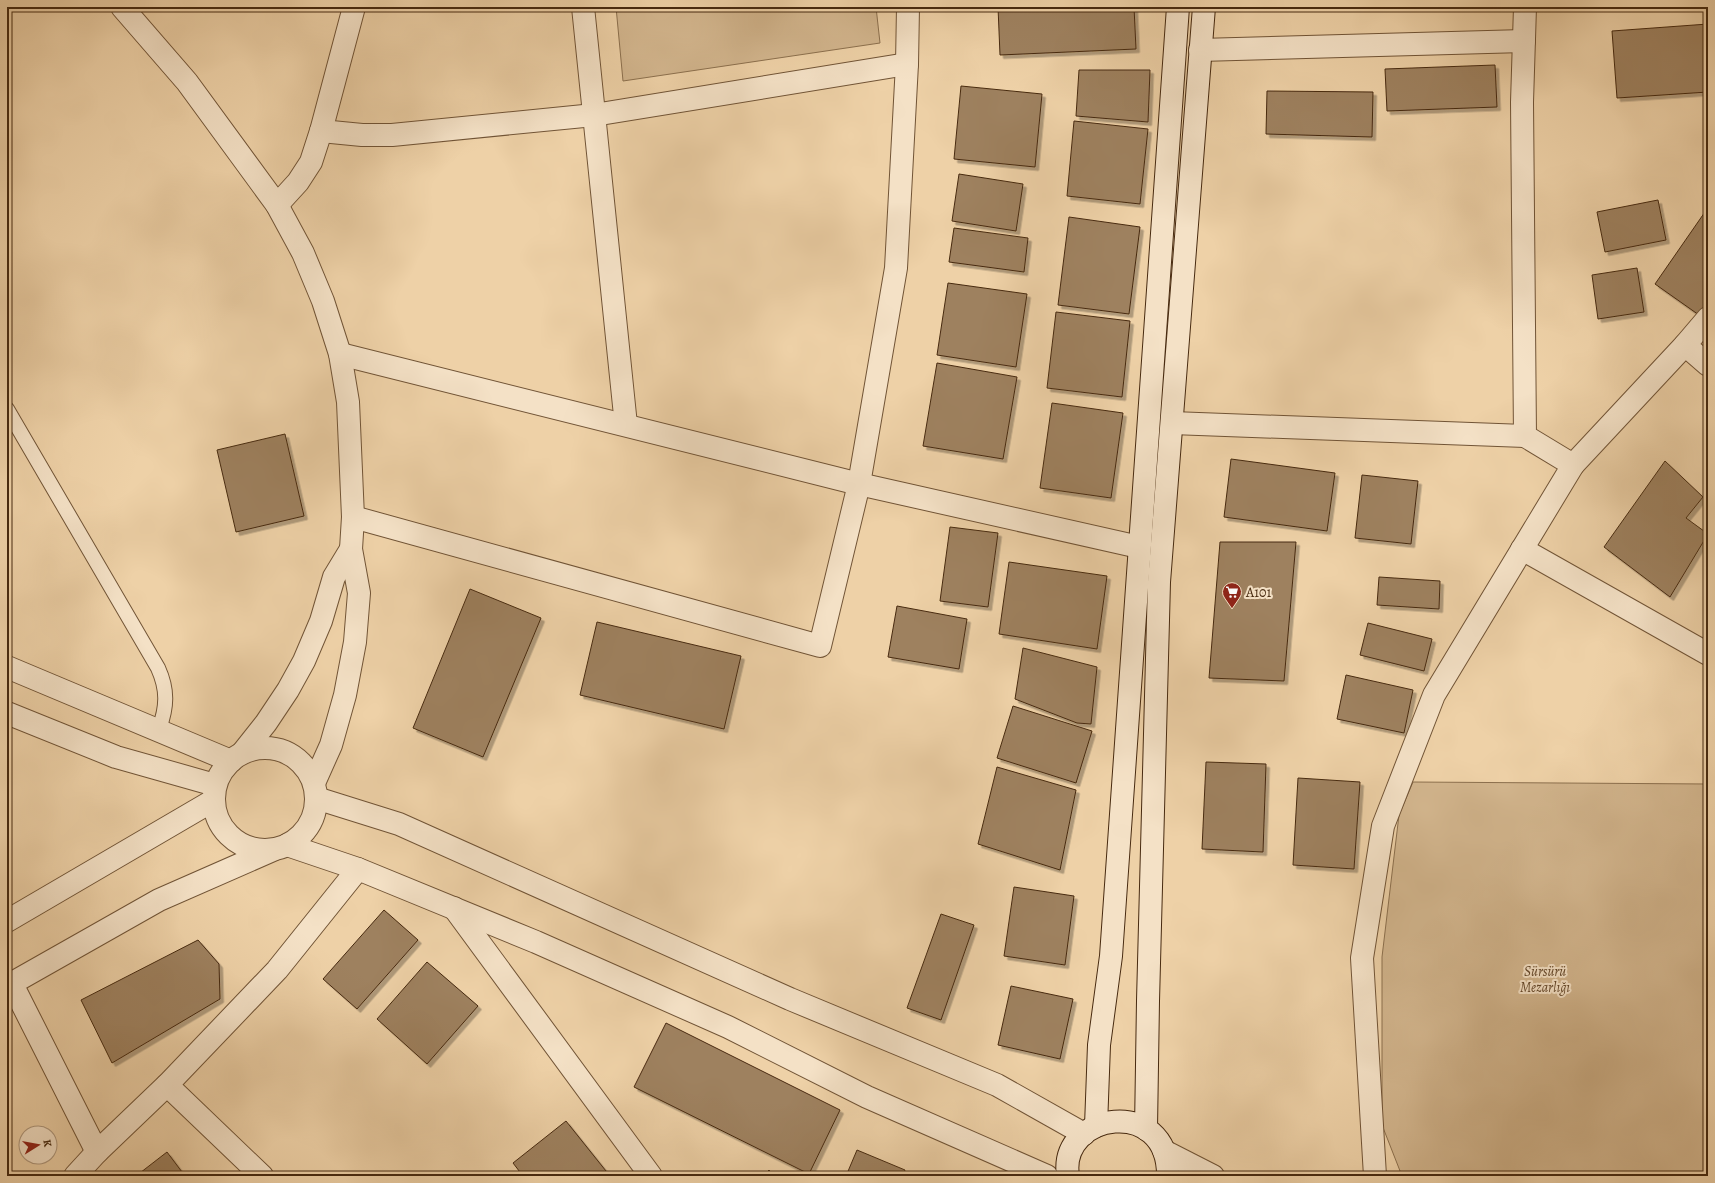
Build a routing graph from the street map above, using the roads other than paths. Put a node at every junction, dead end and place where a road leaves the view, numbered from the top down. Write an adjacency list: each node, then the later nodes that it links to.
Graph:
1 (122, 7): 13 (street)
2 (354, 7): 12 (street)
3 (583, 7): 11 (street)
4 (908, 7): 10 (street)
5 (1178, 7): 25 (street)
6 (1204, 7): 9 (street)
7 (1525, 7): 8 (street)
8 (1524, 41): 9 (street); 21 (street)
9 (1200, 50): 19 (street)
10 (907, 64): 11 (street); 23 (street)
11 (594, 115): 12 (street); 20 (street)
12 (321, 131): 13 (street)
13 (277, 205): 16 (street)
14 (1708, 318): 15 (street)
15 (1685, 345): 17 (street); 22 (street)
16 (340, 354): 20 (street); 24 (street)
17 (1708, 365)
18 (7, 409): 31 (lane)
19 (1172, 423): 21 (street); 41 (street)
20 (626, 425): 23 (street)
21 (1524, 436): 22 (street)
22 (1573, 465): 27 (street)
23 (858, 484): 24 (street); 25 (street)
24 (353, 517): 26 (street)
25 (1139, 547): 42 (street)
26 (351, 549): 32 (street); 33 (street)
27 (1522, 549): 28 (street); 52 (street)
28 (1708, 654)
29 (7, 667): 31 (street)
30 (7, 712): 34 (street)
31 (159, 729): 32 (street)
32 (237, 756): 33 (street); 34 (street)
33 (315, 791): 35 (street); 42 (street)
34 (215, 792): 35 (street); 38 (street)
35 (280, 848): 36 (street); 39 (street)
36 (358, 870): 37 (street); 40 (street)
37 (454, 908): 47 (street); 48 (street)
38 (7, 921)
39 (9, 985): 44 (street)
40 (167, 1085): 44 (street); 46 (street)
41 (1146, 1129): 42 (street); 43 (street)
42 (1090, 1130): 49 (street)
43 (1164, 1151): 50 (street); 51 (street)
44 (97, 1152): 45 (street)
45 (75, 1176)
46 (262, 1176)
47 (651, 1176)
48 (1047, 1176)
49 (1068, 1176)
50 (1168, 1176)
51 (1213, 1176)
52 (1375, 1176)

